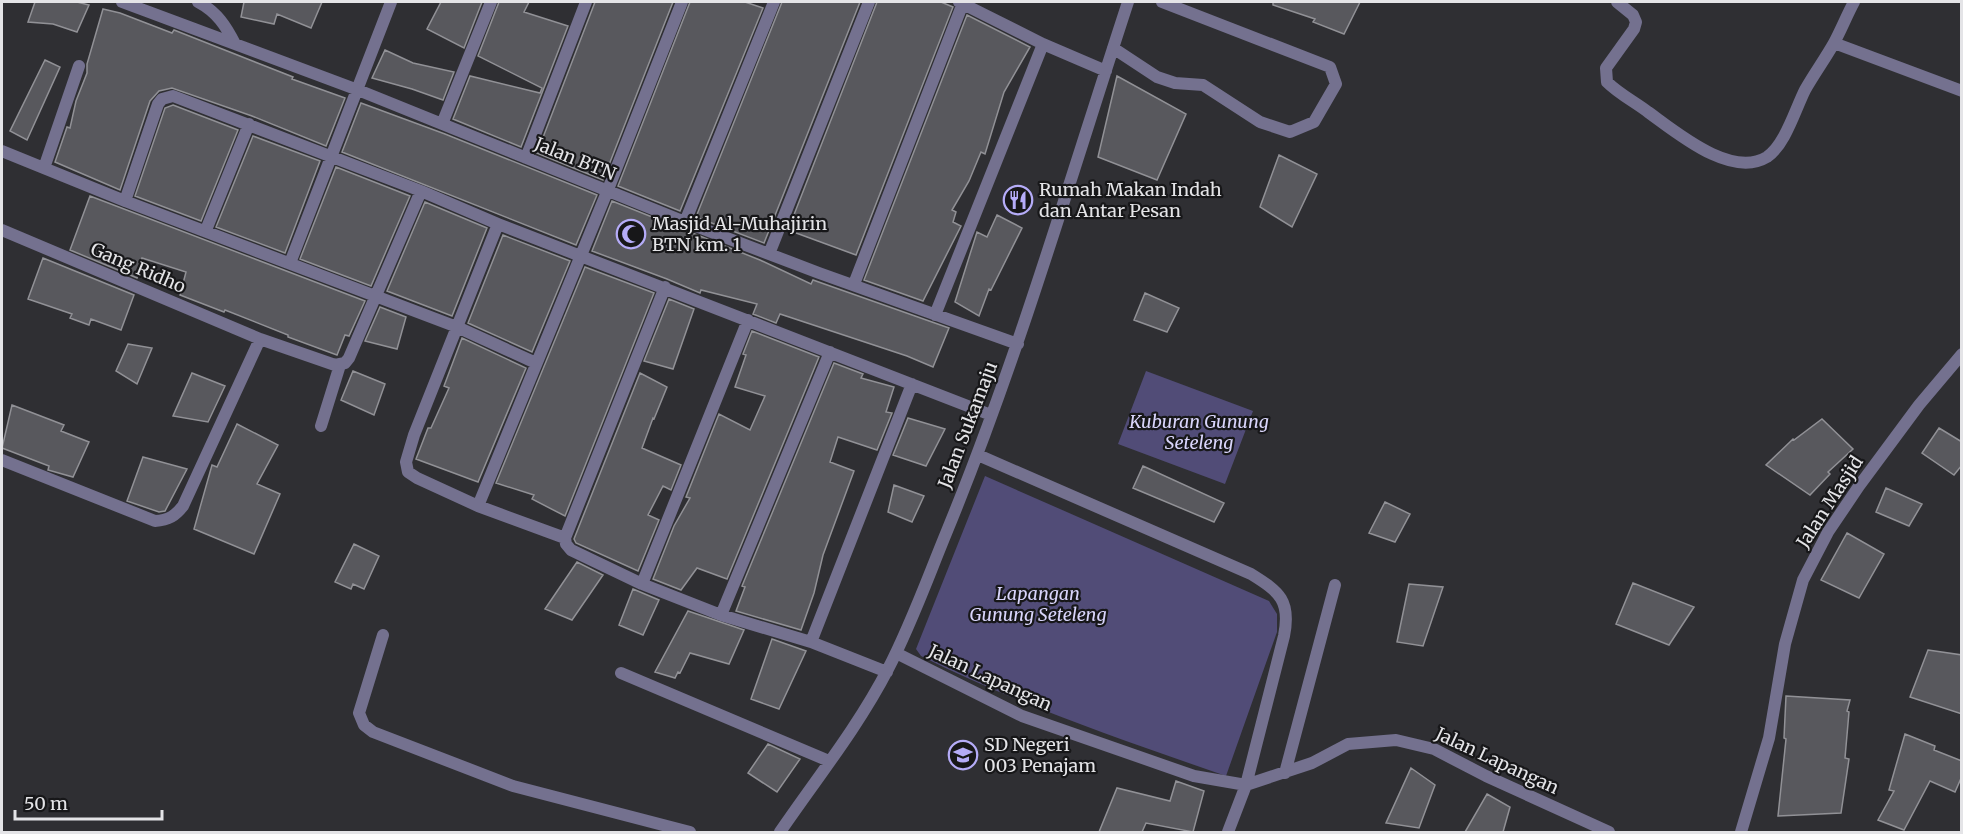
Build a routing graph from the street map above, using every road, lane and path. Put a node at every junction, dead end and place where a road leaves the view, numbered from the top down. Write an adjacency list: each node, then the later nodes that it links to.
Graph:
1 (122, 2): 15 (street, Jalan BTN)
2 (198, 2): 15 (street)
3 (391, 2): 20 (street)
4 (491, 2): 23 (street)
5 (586, 2): 26 (street)
6 (682, 2): 29 (street)
7 (774, 2): 31 (street)
8 (869, 2): 35 (street)
9 (961, 2): 16 (street); 38 (street)
10 (1128, 2): 17 (street, Jalan Sukamaju)
11 (1162, 2): 17 (street)
12 (1617, 2): 14 (street)
13 (1854, 2): 14 (street)
14 (1834, 43): 21 (street)
15 (235, 44): 20 (street, Jalan BTN)
16 (1043, 44): 19 (street); 41 (street)
17 (1113, 48): 19 (street, Jalan Sukamaju)
18 (79, 66): 27 (street)
19 (1106, 71): 45 (street, Jalan Sukamaju)
20 (358, 90): 23 (street, Jalan BTN); 25 (street)
21 (1962, 91)
22 (249, 124): 25 (street); 30 (street); 34 (street)
23 (442, 124): 26 (street, Jalan BTN)
24 (2, 151): 27 (street)
25 (331, 156): 28 (street); 37 (street)
26 (526, 158): 29 (street, Jalan BTN)
27 (44, 168): 30 (street)
28 (421, 191): 32 (street); 40 (street)
29 (607, 192): 31 (street, Jalan BTN); 36 (street)
30 (125, 201): 34 (street)
31 (685, 222): 35 (street, Jalan BTN)
32 (498, 224): 36 (street); 43 (street)
33 (2, 230): 44 (street, Gang Ridho)
34 (206, 230): 37 (street)
35 (769, 254): 38 (street, Jalan BTN)
36 (580, 256): 39 (street); 48 (street)
37 (290, 263): 40 (street)
38 (854, 284): 41 (street, Jalan BTN)
39 (665, 288): 42 (street); 56 (street)
40 (375, 295): 43 (street); 49 (street)
41 (935, 315): 45 (street, Jalan BTN)
42 (748, 320): 46 (street); 57 (street)
43 (457, 327): 48 (street); 55 (street)
44 (260, 339): 49 (street, Gang Ridho); 54 (street)
45 (1017, 344): 51 (street, Jalan Sukamaju)
46 (830, 352): 50 (street); 59 (street)
47 (1962, 354): 72 (street, Jalan Masjid)
48 (536, 363): 55 (street)
49 (340, 365): 52 (street)
50 (912, 384): 51 (street); 61 (street)
51 (991, 415): 53 (street, Jalan Sukamaju)
52 (321, 426)
53 (978, 455): 62 (street, Jalan Sukamaju); 67 (street)
54 (2, 460)
55 (478, 506): 56 (street)
56 (565, 538): 57 (street)
57 (642, 584): 59 (street)
58 (1335, 585): 66 (street)
59 (721, 615): 61 (street)
60 (383, 635): 68 (street)
61 (811, 642): 63 (street)
62 (896, 653): 63 (street, Jalan Sukamaju); 67 (street, Jalan Lapangan)
63 (887, 672): 65 (street, Jalan Sukamaju)
64 (621, 673): 65 (street)
65 (830, 761): 69 (street, Jalan Sukamaju)
66 (1284, 773): 67 (street, Jalan Lapangan); 71 (street, Jalan Lapangan)
67 (1246, 785): 70 (street)
68 (690, 832)
69 (780, 832)
70 (1228, 832)
71 (1609, 832)
72 (1741, 832)

